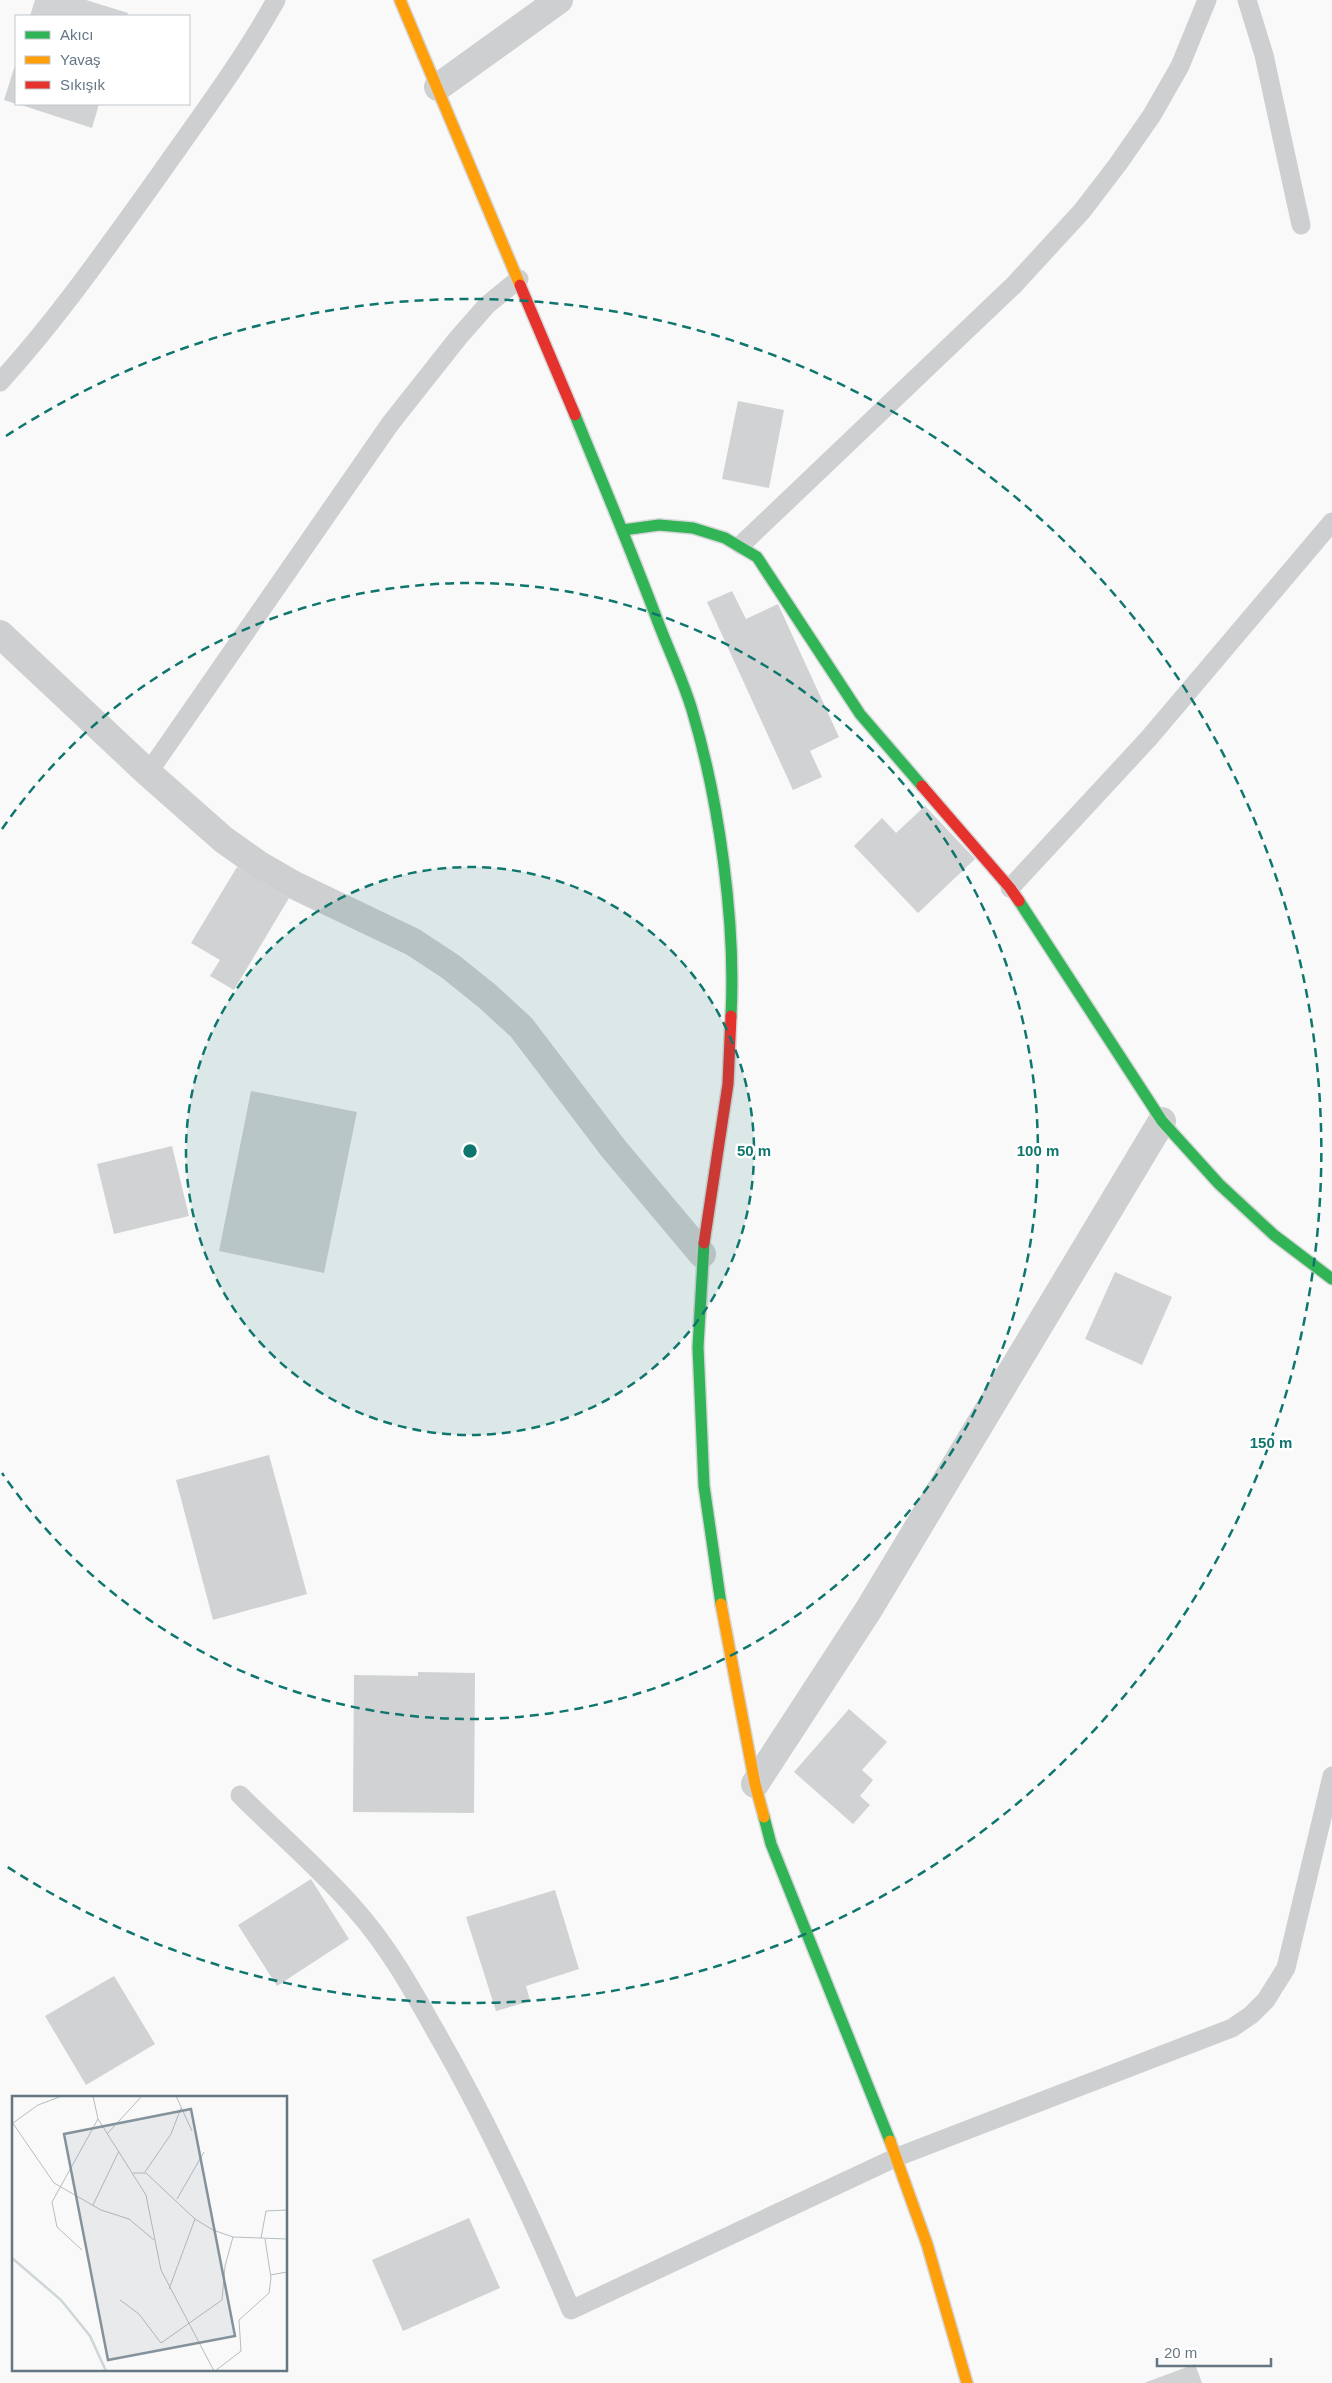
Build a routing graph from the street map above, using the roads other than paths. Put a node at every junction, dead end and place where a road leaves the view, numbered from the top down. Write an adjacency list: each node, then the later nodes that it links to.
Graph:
1 (276, 0): 9 (lane)
2 (400, 0): 6 (street)
3 (559, 0): 6 (street)
4 (1208, 0): 12 (lane)
5 (1247, 0): 7 (lane)
6 (438, 87): 8 (street)
7 (1301, 225)
8 (519, 279): 11 (street); 14 (lane)
9 (0, 382)
10 (1332, 522): 15 (lane)
11 (623, 530): 12 (street); 17 (street)
12 (741, 546): 15 (street)
13 (0, 634): 14 (street)
14 (148, 773): 17 (street)
15 (1010, 888): 16 (street)
16 (1162, 1121): 18 (street); 20 (street)
17 (702, 1254): 20 (street)
18 (1332, 1279)
19 (1332, 1776): 22 (lane)
20 (755, 1784): 22 (street)
21 (240, 1795): 22 (lane)
22 (897, 2157): 23 (street)
23 (967, 2383)

